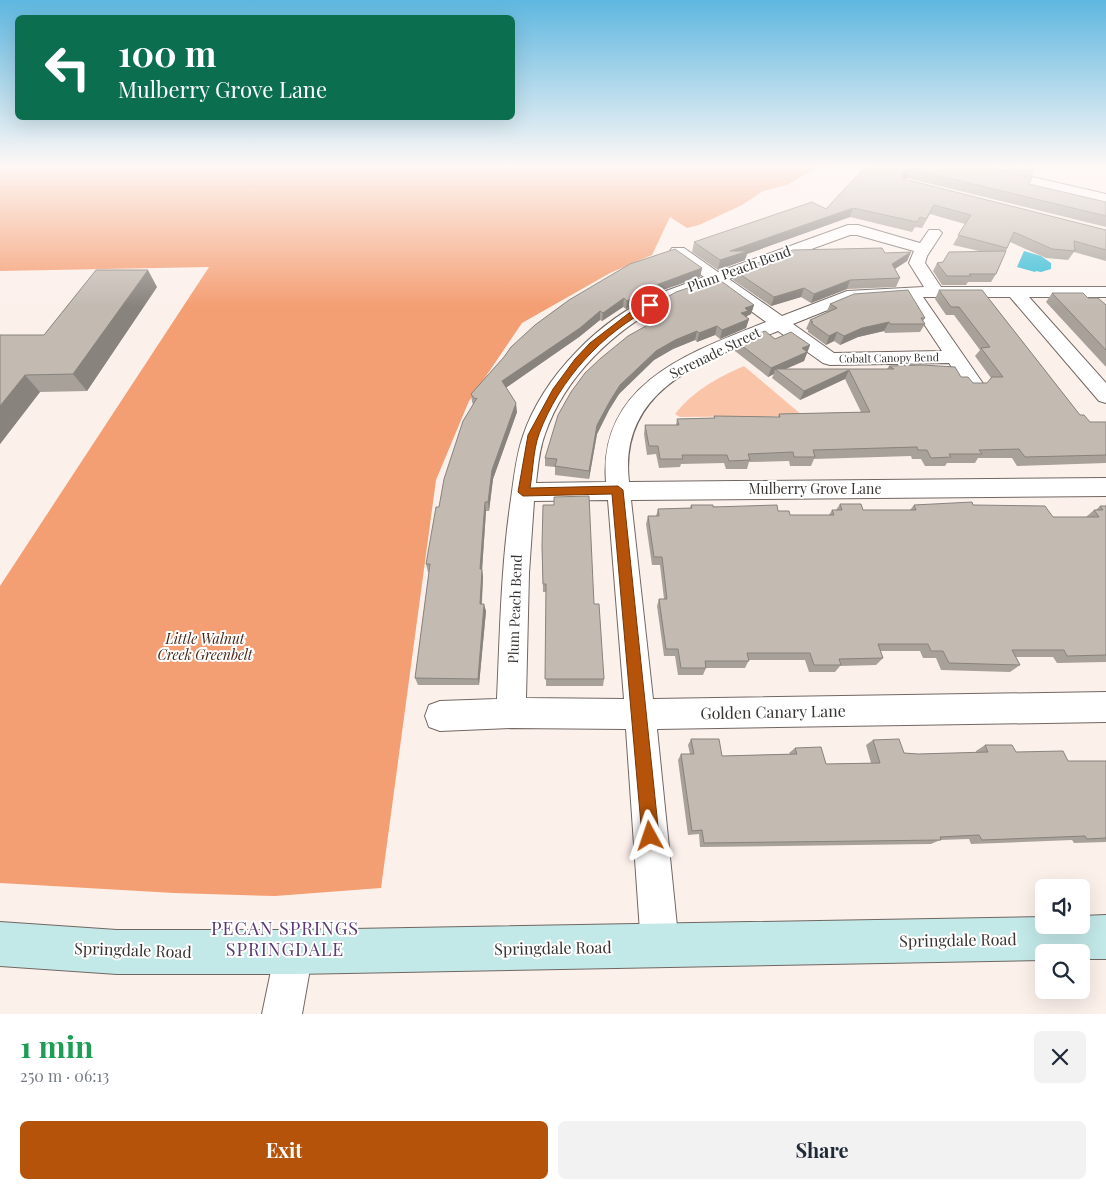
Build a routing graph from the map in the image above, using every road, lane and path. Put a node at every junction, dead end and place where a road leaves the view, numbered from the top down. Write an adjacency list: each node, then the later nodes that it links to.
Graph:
1 (678, 251): 2 (street, Cobalt Canopy Bend)
2 (716, 278): 4 (street, Plum Peach Bend); 7 (street, Cobalt Canopy Bend); 13 (street, Plum Peach Bend)
3 (911, 292): 4 (street, Serenade Street); 7 (street, Serenade Street); 8 (street)
4 (936, 292): 5 (street, Serenade Street)
5 (1015, 292): 6 (street, Serenade Street); 10 (street)
6 (1104, 294)
7 (779, 324): 8 (street, Cobalt Canopy Bend); 12 (street, Serenade Street)
8 (954, 357): 9 (street)
9 (974, 385)
10 (1106, 396)
11 (1106, 487): 12 (street, Mulberry Grove Lane)
12 (618, 490): 13 (street, Mulberry Grove Lane); 16 (street, Serenade Street)
13 (523, 492): 15 (street, Plum Peach Bend)
14 (1106, 707): 16 (street, Golden Canary Lane)
15 (511, 713): 16 (street, Golden Canary Lane); 17 (street, Golden Canary Lane)
16 (640, 714): 20 (street, Serenade Street)
17 (440, 716)
18 (1106, 938): 20 (main road, Springdale Road)
19 (0, 944): 21 (main road, Springdale Road)
20 (660, 946): 21 (main road, Springdale Road)
21 (294, 952): 22 (street)
22 (282, 1014)

